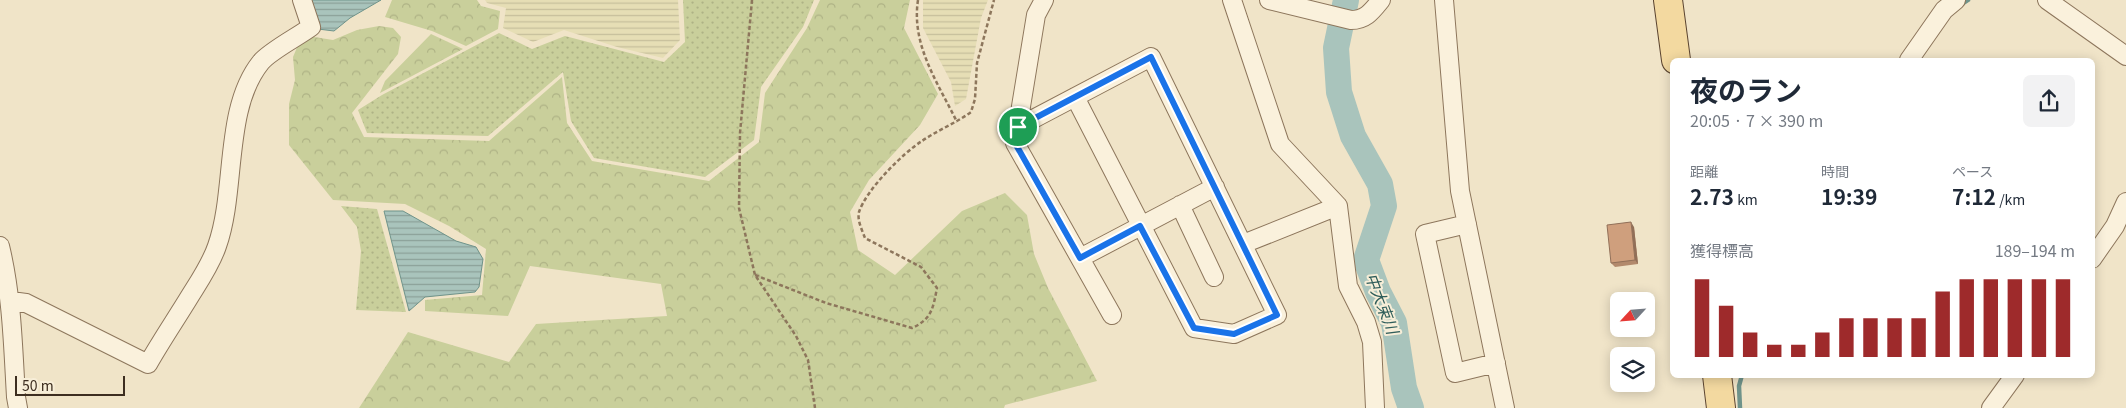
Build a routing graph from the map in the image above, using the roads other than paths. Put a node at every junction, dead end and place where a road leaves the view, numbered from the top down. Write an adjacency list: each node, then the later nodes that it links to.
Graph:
1 (302, 0): 26 (street)
2 (1044, 0): 14 (street)
3 (1232, 0): 18 (street)
4 (1269, 0): 5 (street)
5 (1381, 0)
6 (1444, 0): 19 (street)
7 (1668, 0): 11 (main road)
8 (1956, 0): 12 (street)
9 (2047, 0): 10 (street)
10 (2126, 56)
11 (1676, 58)
12 (1909, 58)
13 (1075, 97): 14 (street); 15 (street); 20 (street)
14 (1018, 127): 24 (street)
15 (1215, 187): 17 (street); 21 (street)
16 (2126, 202): 23 (street)
17 (1180, 205): 20 (street); 25 (street)
18 (1338, 206): 21 (street); 32 (street)
19 (1467, 224): 28 (street); 28 (street)
20 (1140, 226): 21 (street); 24 (street)
21 (1243, 244)
22 (0, 246): 26 (street)
23 (2095, 255)
24 (1080, 258): 27 (street)
25 (1214, 276)
26 (11, 301): 31 (street)
27 (1112, 315)
28 (1496, 363): 33 (street)
29 (1717, 378): 34 (main road)
30 (2013, 378): 35 (street)
31 (18, 408)
32 (1375, 408)
33 (1505, 408)
34 (1721, 408)
35 (1991, 408)

